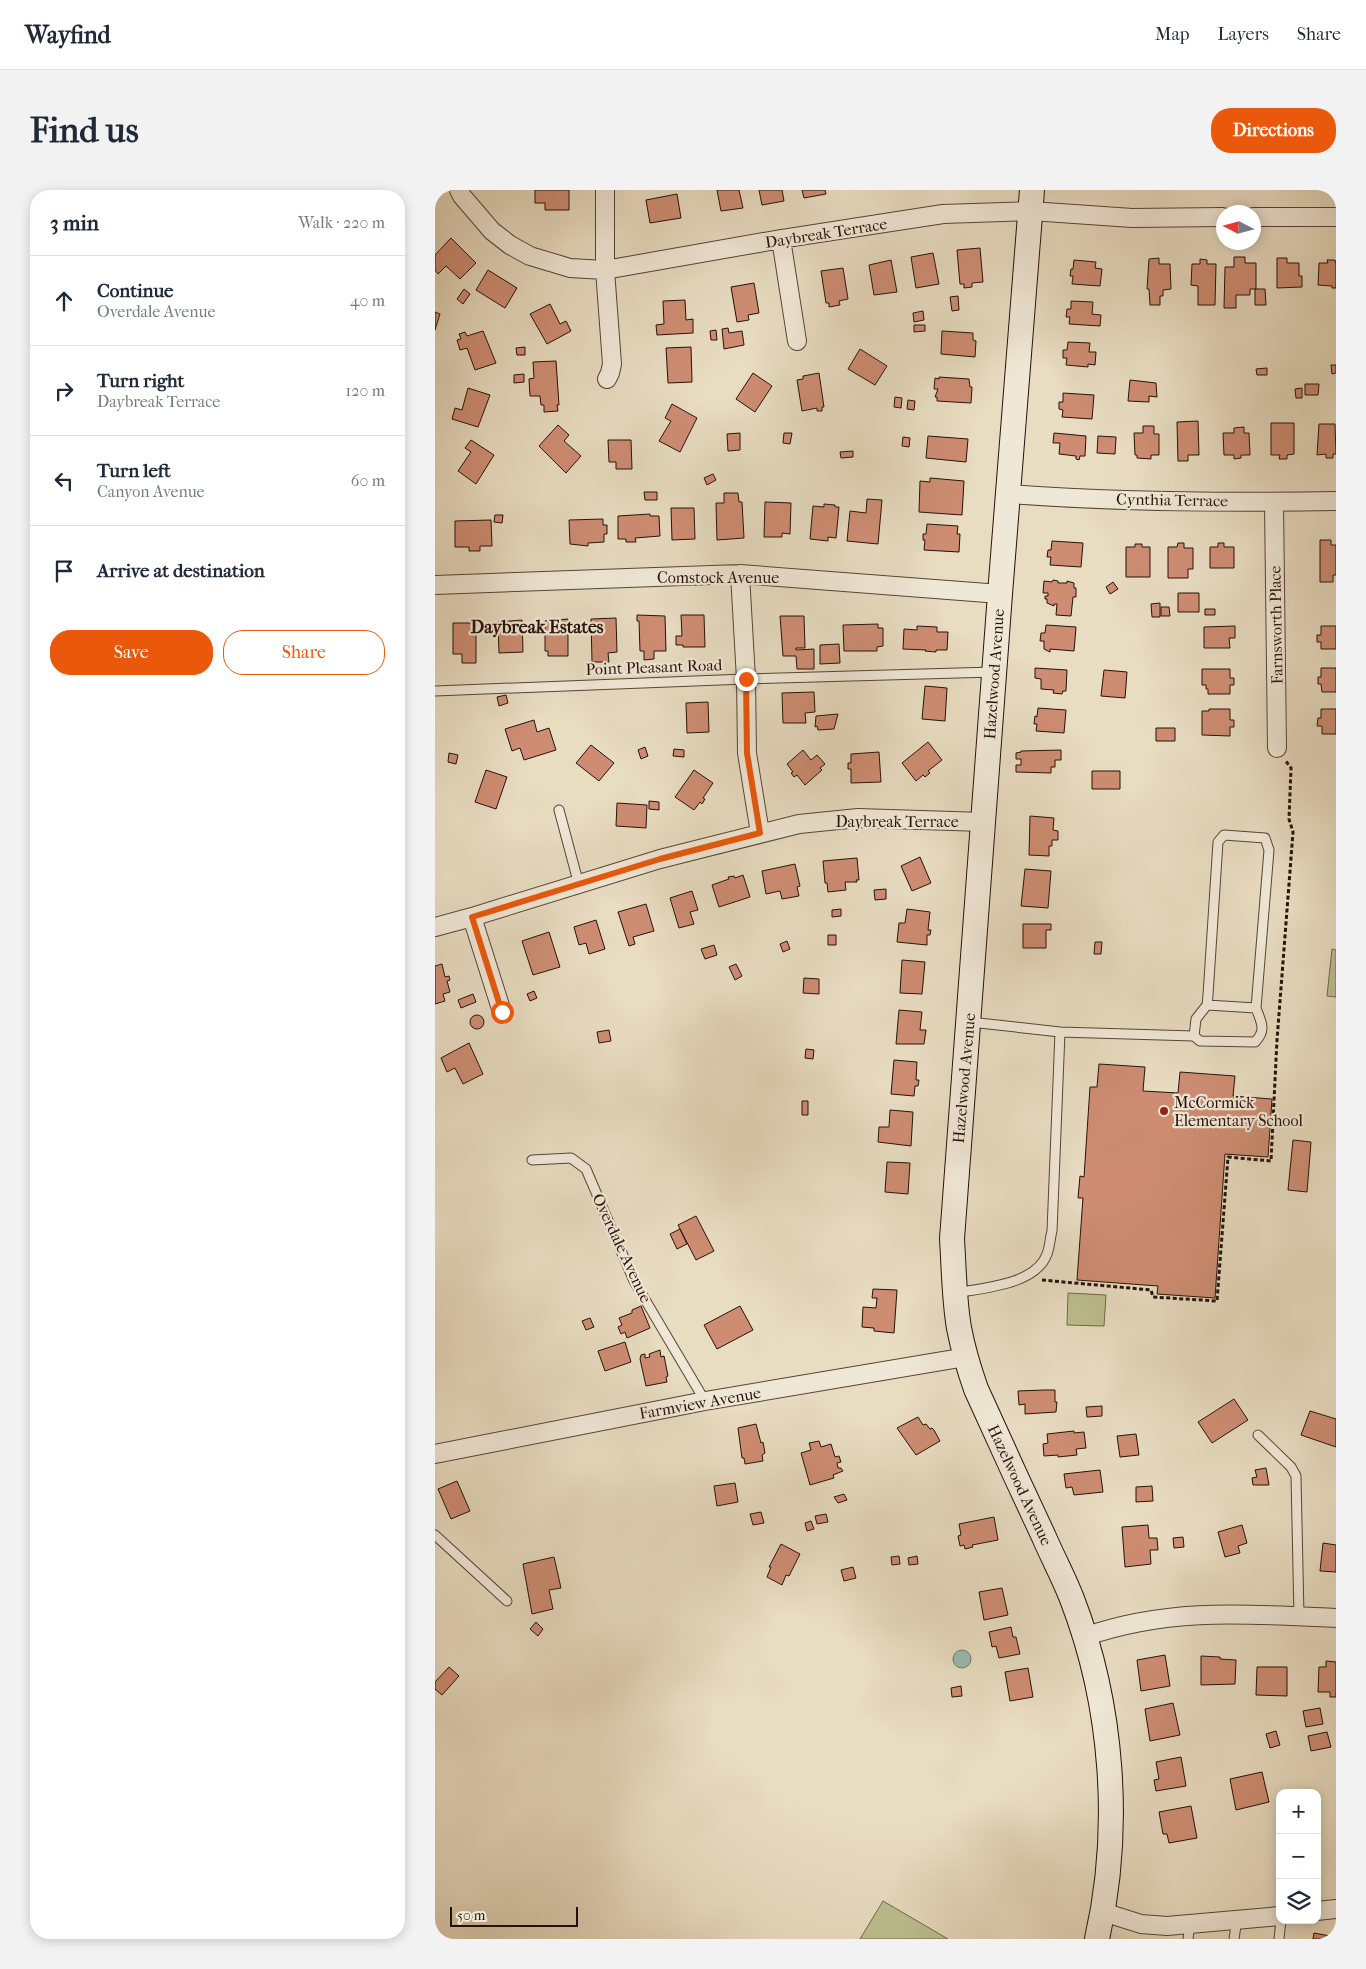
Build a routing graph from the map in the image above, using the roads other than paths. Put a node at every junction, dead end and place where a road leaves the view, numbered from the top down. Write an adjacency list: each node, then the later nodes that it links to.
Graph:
1 (459, 190): 8 (street, Daybreak Terrace)
2 (605, 190): 8 (street)
3 (1032, 200): 6 (street, Daybreak Terrace); 7 (street, Daybreak Terrace); 11 (street, Hazelwood Avenue)
4 (1261, 217): 5 (street)
5 (1336, 217)
6 (1216, 218)
7 (781, 239): 8 (street, Daybreak Terrace); 9 (street)
8 (605, 270): 10 (street)
9 (797, 340)
10 (607, 379)
11 (1008, 494): 13 (street, Cynthia Terrace); 16 (street, Hazelwood Avenue)
12 (1336, 501): 13 (street, Cynthia Terrace)
13 (1274, 502): 20 (street, Farnsworth Place)
14 (740, 574): 15 (street, Comstock Avenue); 16 (street, Comstock Avenue); 18 (street)
15 (435, 585)
16 (1000, 594): 17 (street, Hazelwood Avenue)
17 (994, 672): 18 (lane, Point Pleasant Road); 22 (street, Hazelwood Avenue)
18 (746, 679): 19 (lane, Point Pleasant Road); 23 (street)
19 (435, 690)
20 (1277, 748)
21 (559, 810): 24 (lane)
22 (983, 822): 23 (street, Daybreak Terrace); 30 (street, Hazelwood Avenue)
23 (760, 833): 24 (street, Daybreak Terrace)
24 (579, 885): 25 (street, Daybreak Terrace)
25 (472, 917): 26 (street, Daybreak Terrace); 29 (street)
26 (435, 927)
27 (1207, 1004): 28 (lane); 28 (lane); 32 (lane)
28 (1256, 1008): 32 (lane)
29 (502, 1012)
30 (969, 1022): 31 (lane); 34 (street, Hazelwood Avenue)
31 (1060, 1032): 32 (lane); 34 (lane)
32 (1194, 1036)
33 (532, 1160): 36 (lane, Overdale Avenue)
34 (955, 1293): 35 (street, Hazelwood Avenue)
35 (966, 1357): 36 (street, Farmview Avenue); 43 (street, Hazelwood Avenue)
36 (705, 1401): 38 (street, Farmview Avenue)
37 (1258, 1435): 41 (lane)
38 (435, 1454)
39 (435, 1535): 40 (lane)
40 (507, 1601)
41 (1299, 1616): 42 (street); 43 (street)
42 (1336, 1618)
43 (1085, 1637): 46 (street, Hazelwood Avenue)
44 (1336, 1909): 45 (street)
45 (1321, 1911)
46 (1103, 1912): 50 (street); 51 (street, Hazelwood Avenue)
47 (1276, 1916): 48 (street)
48 (1237, 1919): 50 (street); 52 (lane)
49 (1281, 1924): 53 (lane)
50 (1189, 1931)
51 (1097, 1939)
52 (1234, 1939)
53 (1279, 1939)

